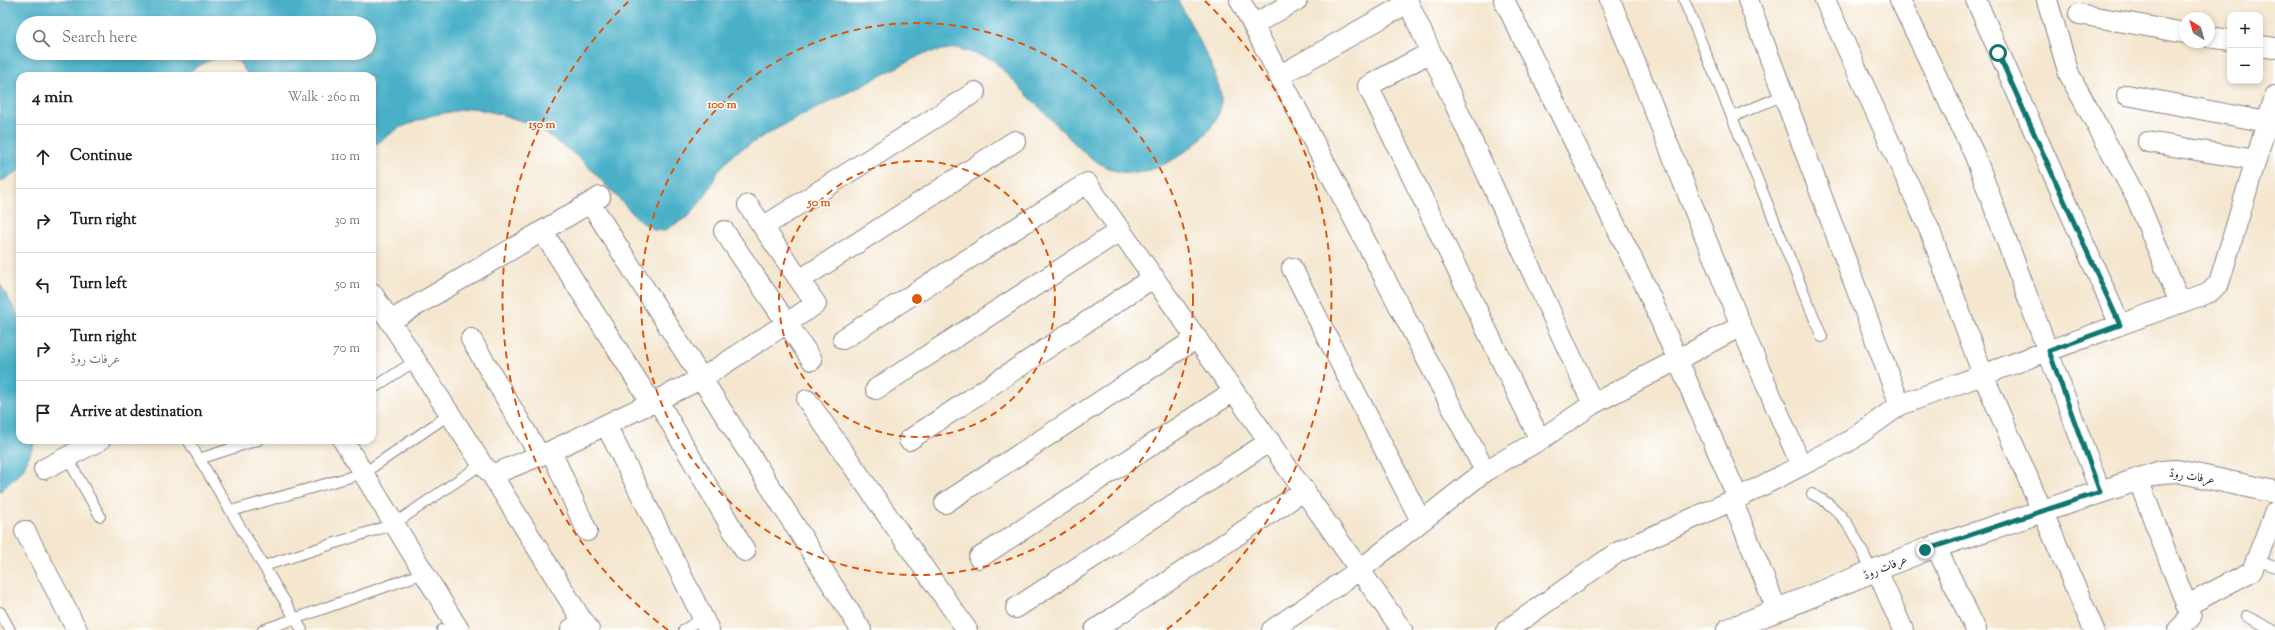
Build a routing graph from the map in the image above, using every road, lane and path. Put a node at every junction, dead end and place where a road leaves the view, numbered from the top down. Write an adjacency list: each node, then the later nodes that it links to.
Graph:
1 (1240, 0): 13 (street)
2 (1297, 0): 13 (street)
3 (1504, 0): 50 (street)
4 (1610, 0): 42 (street)
5 (1684, 0): 25 (lane)
6 (1748, 0): 22 (street)
7 (1825, 0): 51 (street)
8 (1900, 0): 47 (street)
9 (1976, 0): 41 (street)
10 (2047, 0): 38 (street)
11 (1408, 2): 19 (street); 20 (street)
12 (2079, 14): 14 (street)
13 (1253, 25): 20 (street)
14 (2179, 32)
15 (2215, 38): 16 (street)
16 (2227, 40)
17 (2263, 46): 18 (street)
18 (2275, 48)
19 (1431, 52): 58 (street); 63 (street)
20 (1279, 76): 75 (street)
21 (975, 92): 31 (street)
22 (1784, 95): 25 (lane); 59 (street)
23 (2128, 95): 26 (street)
24 (2275, 96): 26 (street)
25 (1732, 117): 43 (lane)
26 (2267, 122): 29 (street)
27 (1015, 141): 37 (street)
28 (2148, 142): 29 (street)
29 (2264, 154): 38 (street)
30 (748, 205): 31 (street)
31 (763, 227): 37 (street)
32 (1121, 230): 36 (street); 44 (street); 54 (street)
33 (724, 231): 40 (street)
34 (543, 232): 39 (street); 52 (street); 57 (street)
35 (1292, 268): 88 (street)
36 (1154, 277): 45 (street); 62 (street)
37 (800, 280): 40 (street)
38 (2180, 303): 41 (street)
39 (379, 310): 49 (street)
40 (786, 323): 48 (street); 52 (street)
41 (2120, 325): 47 (street)
42 (1742, 326): 50 (street); 72 (street)
43 (1822, 337)
44 (843, 338)
45 (1197, 338): 55 (street); 83 (street)
46 (471, 339): 69 (street)
47 (2049, 351): 51 (street); 79 (street)
48 (812, 360)
49 (415, 361): 53 (lane); 60 (street)
50 (1677, 362): 58 (street); 82 (street)
51 (1983, 375): 59 (street); 85 (street)
52 (701, 379): 57 (street); 115 (street)
53 (376, 386)
54 (876, 389)
55 (1234, 391): 64 (street); 94 (street)
56 (807, 400): 116 (street)
57 (655, 403): 61 (street); 93 (street)
58 (1593, 404): 63 (street)
59 (1900, 405): 72 (street)
60 (450, 414): 74 (street); 76 (lane)
61 (606, 425): 69 (street); 107 (street)
62 (909, 440)
63 (1540, 440): 75 (street)
64 (1270, 441): 78 (street); 102 (street)
65 (92, 444): 70 (street)
66 (190, 444): 71 (lane)
67 (246, 444): 71 (lane)
68 (346, 444): 76 (street)
69 (546, 453): 74 (street); 91 (street)
70 (67, 457): 73 (street); 87 (lane)
71 (199, 459): 84 (lane)
72 (1801, 465): 82 (street)
73 (44, 469)
74 (487, 470): 89 (lane); 108 (street)
75 (1485, 471): 88 (street)
76 (364, 473): 84 (lane); 89 (street)
77 (2138, 479): 79 (street, عرفات روڈ); 80 (street, عرفات روڈ); 101 (street)
78 (1305, 490): 98 (street); 117 (street)
79 (2100, 492): 85 (street, عرفات روڈ)
80 (2275, 492)
81 (1812, 494): 99 (lane)
82 (1735, 499): 103 (street); 120 (street)
83 (944, 503)
84 (231, 511): 96 (lane)
85 (2043, 511): 92 (street, عرفات روڈ); 124 (street)
86 (2275, 512): 95 (street)
87 (100, 516)
88 (1421, 522): 98 (street)
89 (394, 524): 96 (lane); 100 (street)
90 (25, 531): 111 (street)
91 (587, 531)
92 (1936, 547): 99 (street, عرفات روڈ); 123 (street)
93 (745, 551)
94 (979, 558)
95 (2257, 560): 97 (lane); 101 (street)
96 (264, 566): 106 (lane)
97 (2275, 567)
98 (1360, 569): 118 (street); 119 (street)
99 (1874, 571): 103 (street, عرفات روڈ); 122 (street)
100 (424, 573): 106 (lane); 109 (street)
101 (2186, 606): 125 (street)
102 (1016, 608)
103 (1777, 610): 121 (street, عرفات روڈ)
104 (0, 612): 110 (lane)
105 (2246, 616): 126 (lane)
106 (295, 618): 112 (lane); 113 (lane)
107 (705, 624): 114 (lane)
108 (581, 627)
109 (453, 628)
110 (10, 630)
111 (77, 630)
112 (263, 630)
113 (302, 630)
114 (684, 630)
115 (861, 630)
116 (967, 630)
117 (1095, 630)
118 (1272, 630)
119 (1402, 630)
120 (1507, 630)
121 (1728, 630)
122 (1903, 630)
123 (1976, 630)
124 (2094, 630)
125 (2178, 630)
126 (2274, 630)

